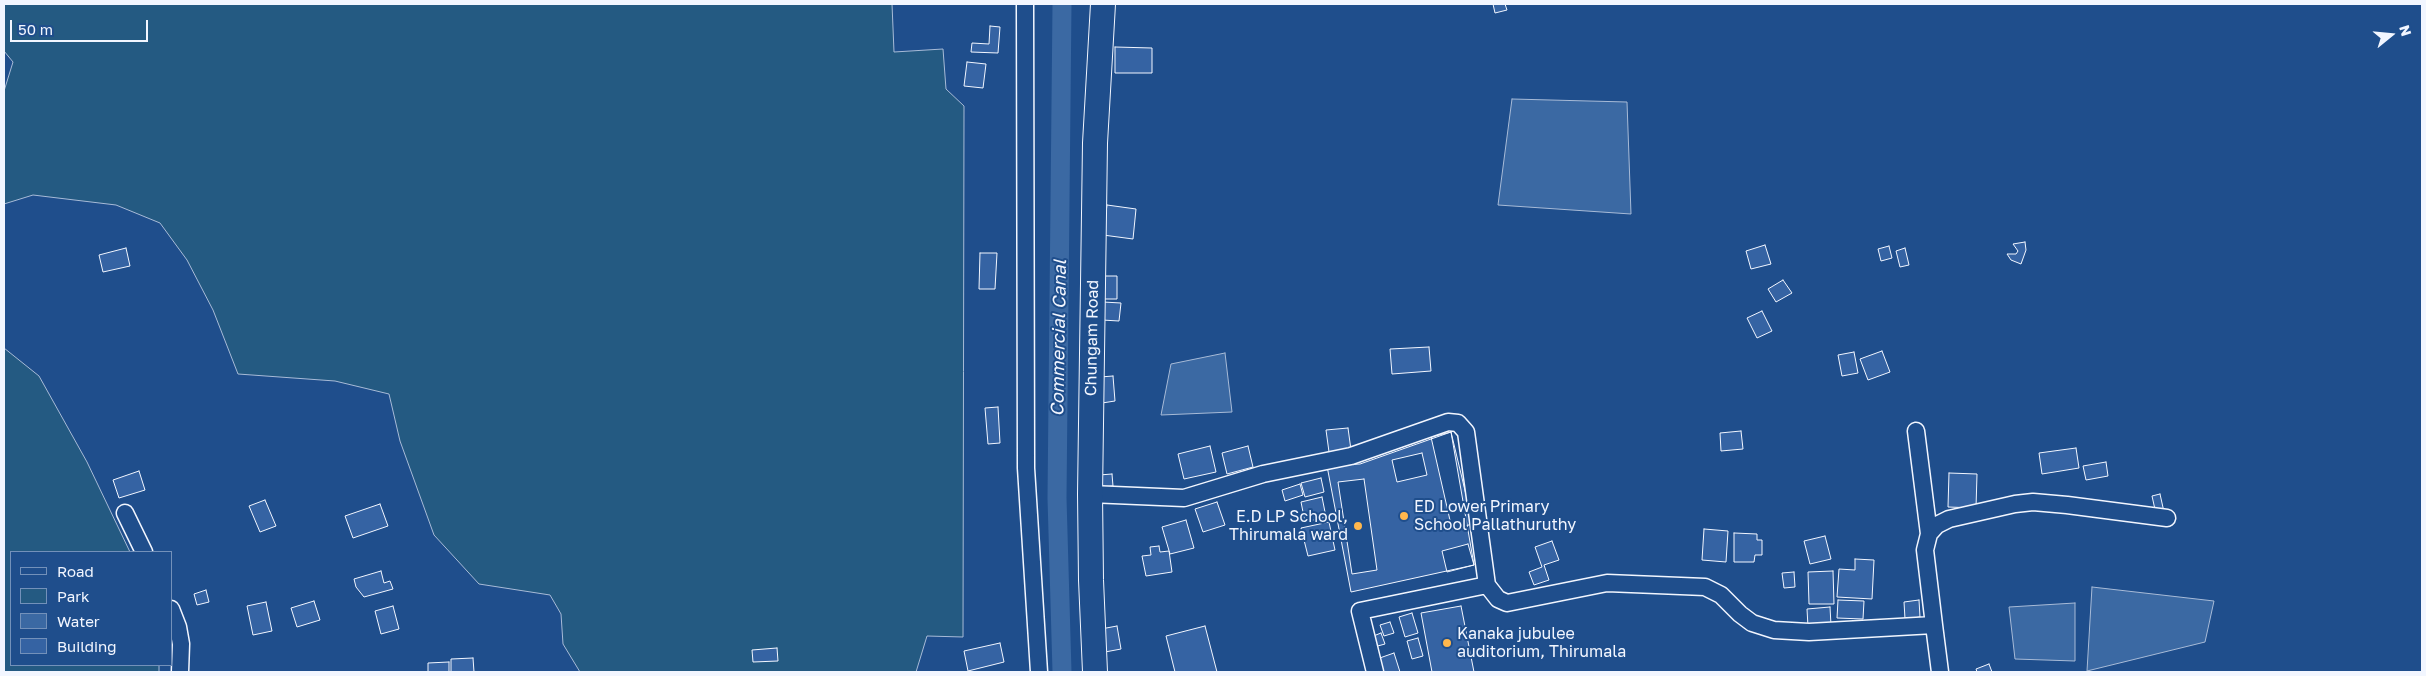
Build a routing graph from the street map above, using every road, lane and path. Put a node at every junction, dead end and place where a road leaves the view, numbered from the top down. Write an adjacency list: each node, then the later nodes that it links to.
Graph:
1 (1025, 4): 13 (street)
2 (1103, 4): 4 (main road, Chungam Road)
3 (1916, 431): 7 (street)
4 (1090, 494): 9 (street); 14 (main road, Chungam Road)
5 (125, 513): 8 (street)
6 (2166, 518): 7 (street)
7 (1929, 534): 11 (street)
8 (144, 551)
9 (1487, 585): 11 (street); 15 (street)
10 (172, 612): 12 (street)
11 (1934, 625): 16 (street)
12 (180, 672)
13 (1039, 672)
14 (1094, 672)
15 (1375, 672)
16 (1940, 672)

